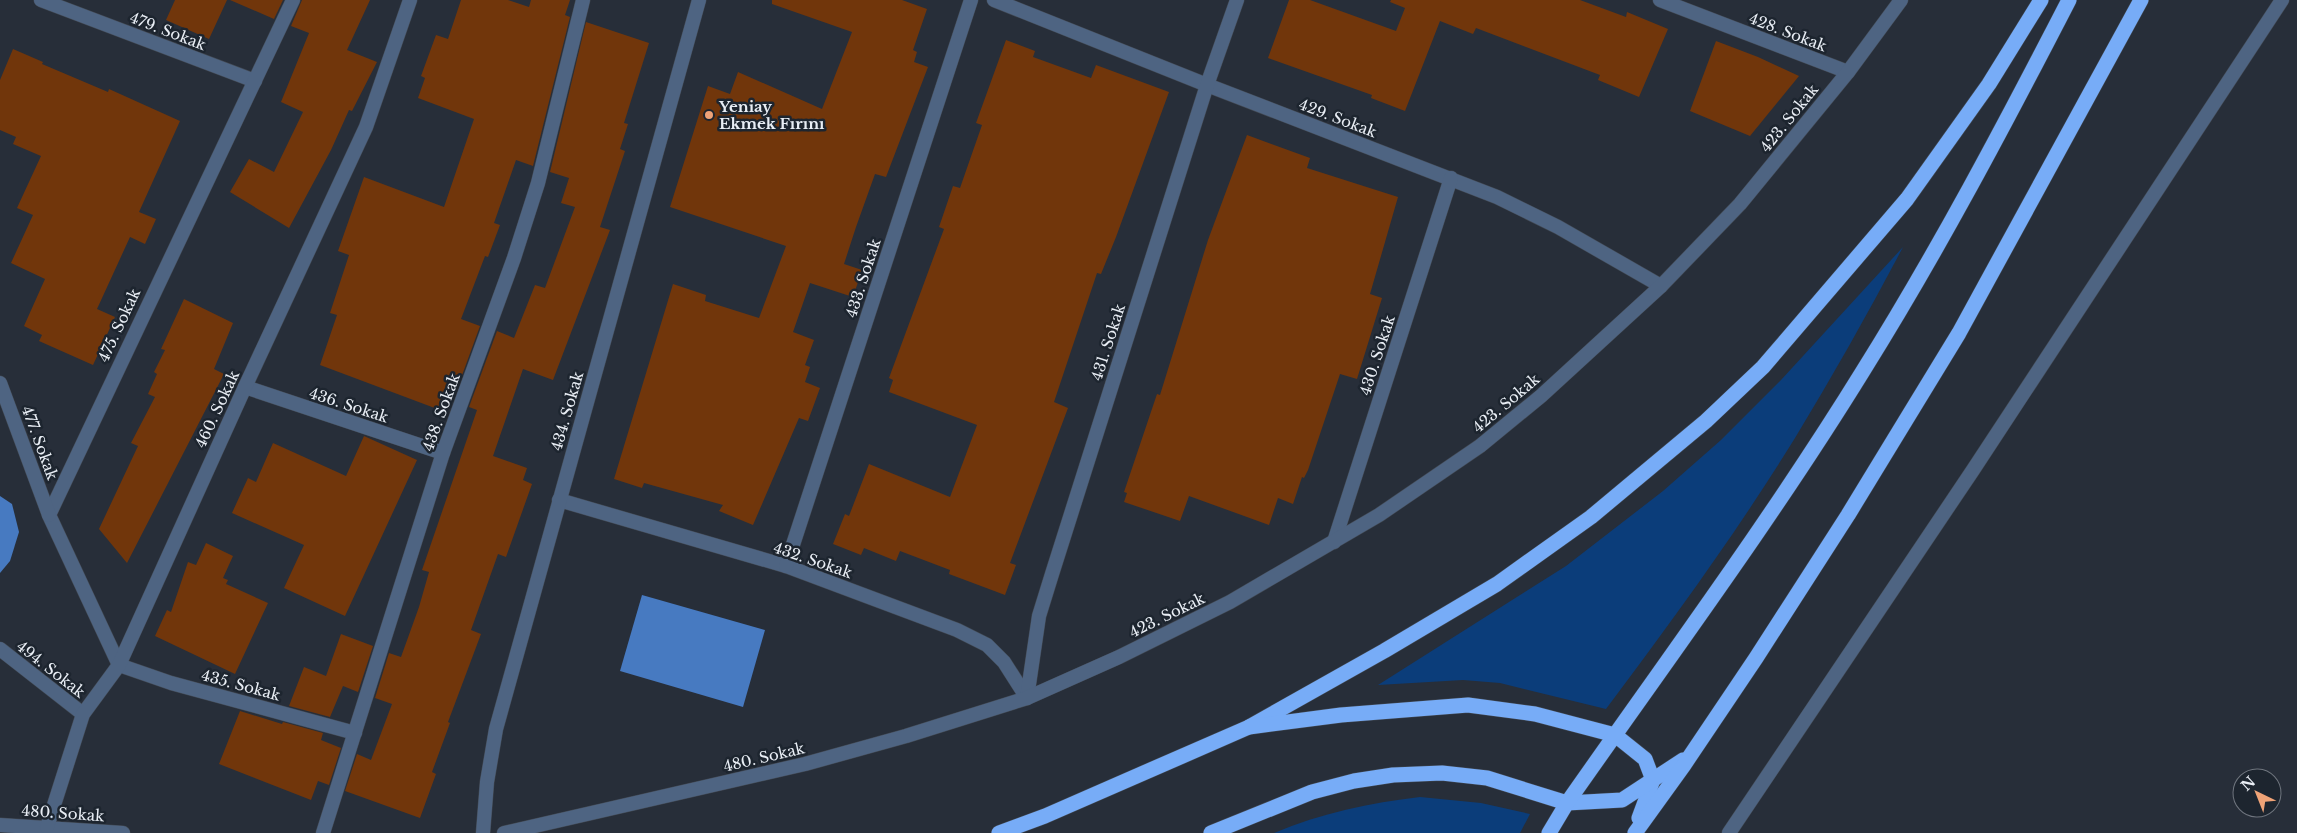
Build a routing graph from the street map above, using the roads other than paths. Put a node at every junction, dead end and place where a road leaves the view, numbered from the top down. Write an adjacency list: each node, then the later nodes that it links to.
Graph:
1 (40, 0): 16 (street, 479. Sokak)
2 (293, 0): 16 (street, 475. Sokak)
3 (410, 0): 21 (street, 460. Sokak)
4 (584, 0): 22 (street, 438. Sokak)
5 (699, 0): 23 (street, 434. Sokak)
6 (971, 0): 26 (street, 433. Sokak)
7 (994, 0): 17 (street, 429. Sokak)
8 (1237, 0): 17 (street, 431. Sokak)
9 (1660, 0): 15 (street, 428. Sokak)
10 (1901, 0): 15 (street, 423. Sokak)
11 (2041, 0): 31 (highway)
12 (2069, 0): 33 (highway)
13 (2141, 0): 34 (highway)
14 (2282, 0): 47 (street)
15 (1848, 72): 19 (street, 423. Sokak)
16 (255, 81): 24 (street, 475. Sokak)
17 (1207, 86): 18 (street, 429. Sokak); 29 (street, 431. Sokak)
18 (1451, 178): 19 (street, 429. Sokak); 25 (street, 430. Sokak)
19 (1661, 286): 25 (street, 423. Sokak)
20 (0, 383): 24 (street, 477. Sokak)
21 (245, 388): 22 (street, 436. Sokak); 28 (street, 460. Sokak)
22 (443, 453): 32 (street, 438. Sokak)
23 (559, 500): 26 (street, 432. Sokak); 41 (street, 434. Sokak)
24 (48, 515): 28 (street)
25 (1334, 542): 29 (street, 423. Sokak)
26 (786, 566): 29 (street, 432. Sokak)
27 (0, 649): 30 (street, 494. Sokak)
28 (119, 665): 30 (street, 460. Sokak); 32 (street, 435. Sokak)
29 (1027, 698): 42 (street, 480. Sokak)
30 (82, 714): 38 (street, 460. Sokak)
31 (1249, 727): 33 (highway); 43 (highway)
32 (355, 733): 40 (street, 438. Sokak)
33 (1615, 735): 35 (highway); 36 (highway)
34 (1692, 754): 35 (highway); 46 (highway)
35 (1653, 780): 36 (highway); 46 (highway)
36 (1567, 803): 44 (highway); 45 (highway)
37 (0, 825): 38 (street, 480. Sokak)
38 (47, 828): 39 (street, 480. Sokak)
39 (123, 833)
40 (323, 833)
41 (483, 833)
42 (504, 833)
43 (998, 833)
44 (1211, 833)
45 (1549, 833)
46 (1634, 833)
47 (1729, 833)

